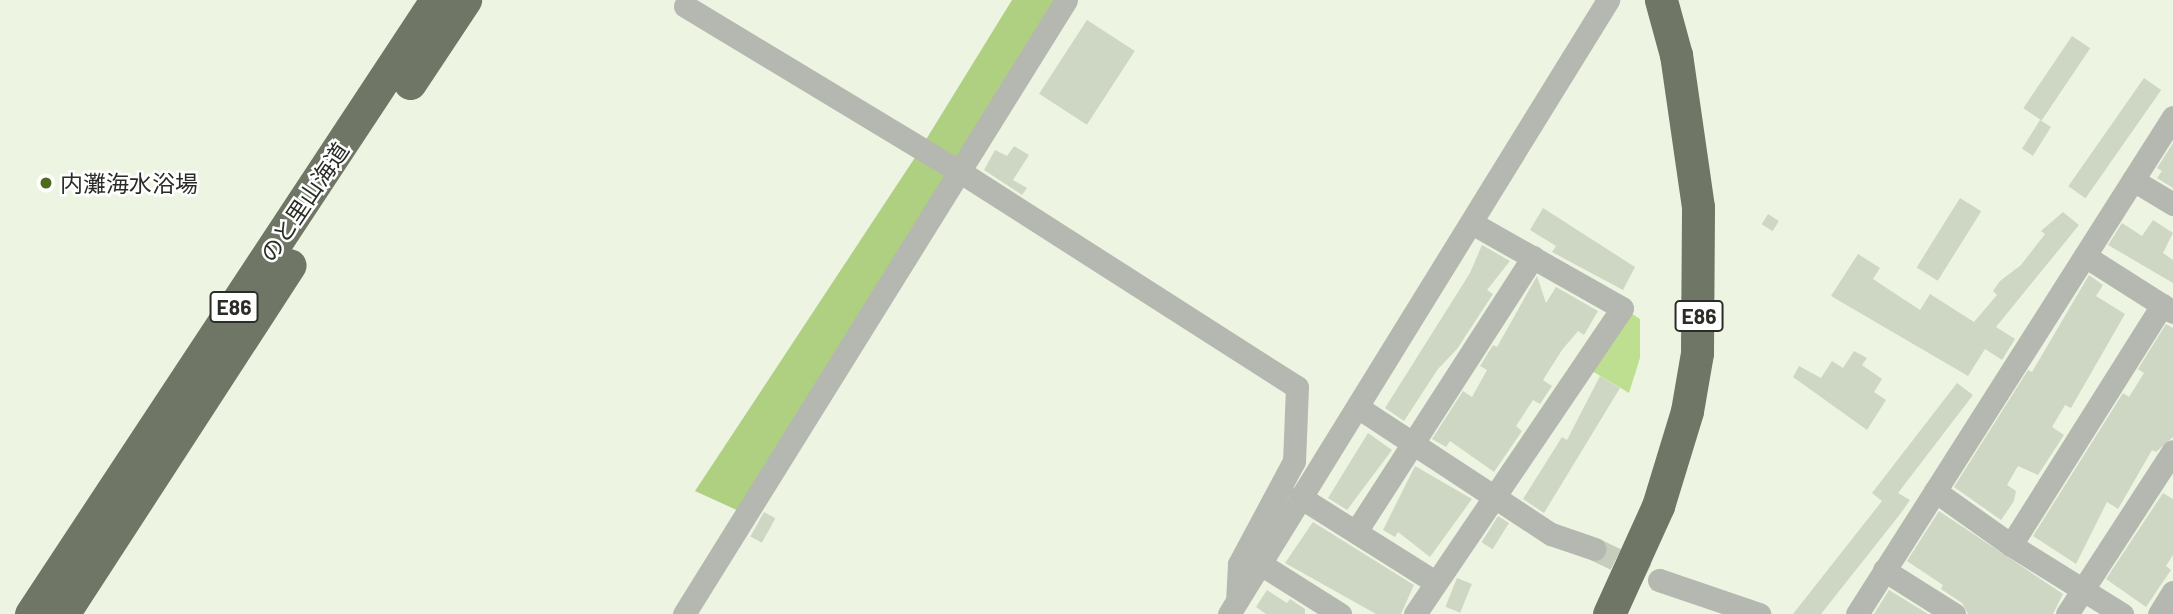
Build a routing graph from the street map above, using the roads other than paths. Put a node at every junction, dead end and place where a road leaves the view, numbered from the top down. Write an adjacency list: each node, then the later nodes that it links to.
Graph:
1 (436, 0): 31 (highway, のと里山海道 / E86)
2 (465, 0): 32 (highway, のと里山海道 / E86)
3 (1066, 0): 8 (street)
4 (1608, 0): 11 (street)
5 (1662, 2): 36 (highway, E86)
6 (685, 6): 8 (street)
7 (2173, 117): 9 (street)
8 (959, 171): 30 (street); 33 (street)
9 (2133, 180): 10 (street); 12 (street)
10 (2173, 204)
11 (1472, 223): 13 (street); 15 (street)
12 (2085, 256): 14 (street); 18 (street)
13 (1533, 257): 16 (street); 20 (street)
14 (2168, 308): 22 (street)
15 (1359, 408): 16 (street); 19 (street)
16 (1411, 443): 20 (street); 21 (street)
17 (2173, 451): 28 (street)
18 (1936, 491): 22 (street); 25 (street)
19 (1300, 497): 21 (street); 24 (street)
20 (1493, 498): 23 (street); 27 (street)
21 (1357, 530): 27 (street)
22 (2011, 545): 28 (street)
23 (1595, 549)
24 (1259, 563): 30 (street); 34 (street)
25 (1884, 570): 38 (street); 39 (street)
26 (1659, 580): 37 (street)
27 (1435, 582): 35 (street)
28 (2084, 588): 40 (street); 41 (street)
29 (2173, 592): 42 (street)
30 (1233, 607)
31 (31, 614)
32 (63, 614)
33 (684, 614)
34 (1340, 614)
35 (1415, 614)
36 (1609, 614)
37 (1759, 614)
38 (1857, 614)
39 (1954, 614)
40 (2067, 614)
41 (2123, 614)
42 (2159, 614)

